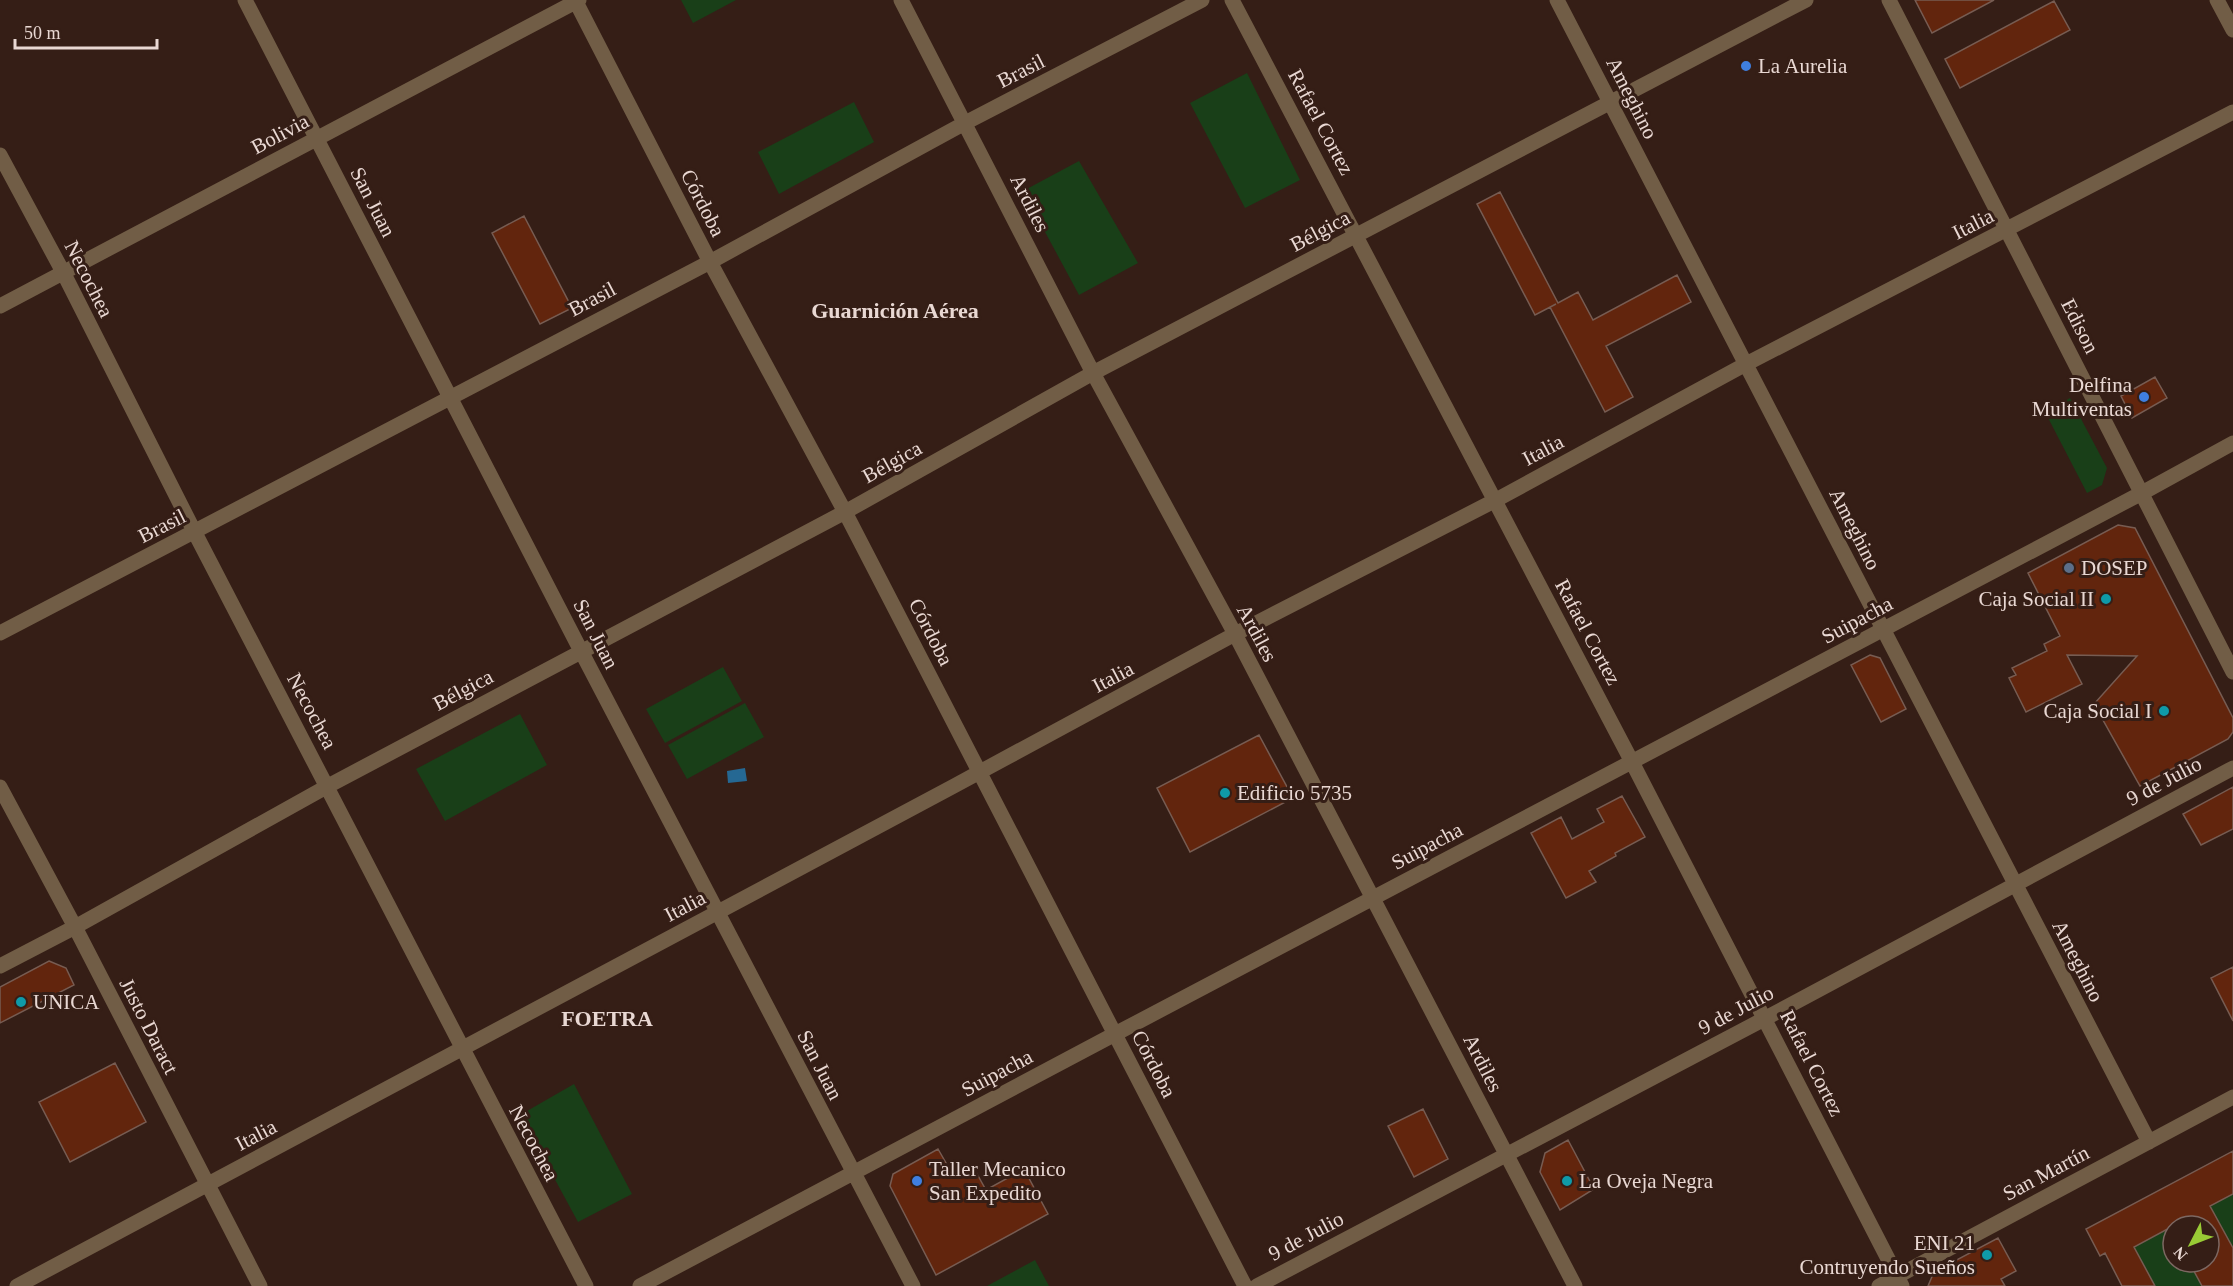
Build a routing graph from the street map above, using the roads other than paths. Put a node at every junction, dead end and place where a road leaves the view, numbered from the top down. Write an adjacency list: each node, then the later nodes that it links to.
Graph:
1 (245, 0): 14 (street, San Juan)
2 (577, 0): 14 (street, Bolivia); 18 (street, Córdoba)
3 (901, 0): 13 (street, Ardiles)
4 (1202, 0): 13 (street, Brasil)
5 (1232, 0): 17 (street, Rafael Cortez)
6 (1557, 0): 11 (street, Ameghino)
7 (1806, 0): 11 (street, Bélgica)
8 (1889, 0): 16 (street, Edison)
9 (2217, 0): 10 (street)
10 (2233, 30)
11 (1611, 103): 17 (street, Bélgica); 21 (street, Ameghino)
12 (2233, 112): 16 (street, Italia)
13 (965, 123): 18 (street, Brasil); 22 (street, Ardiles)
14 (317, 139): 19 (street, Bolivia); 23 (street, San Juan)
15 (0, 155): 19 (street, Necochea)
16 (2007, 230): 21 (street, Italia); 25 (street, Edison)
17 (1357, 235): 22 (street, Bélgica); 26 (street, Rafael Cortez)
18 (710, 262): 23 (street, Brasil); 27 (street, Córdoba)
19 (63, 272): 20 (street, Bolivia); 28 (street, Necochea)
20 (0, 306)
21 (1746, 364): 26 (street, Italia); 29 (street, Ameghino)
22 (1093, 373): 27 (street, Bélgica); 31 (street, Ardiles)
23 (450, 399): 28 (street, Brasil); 32 (street, San Juan)
24 (2233, 443): 25 (street, Suipacha)
25 (2142, 494): 29 (street, Suipacha); 33 (street, Edison)
26 (1496, 500): 31 (street, Italia); 34 (street, Rafael Cortez)
27 (845, 513): 32 (street, Bélgica); 36 (street, Córdoba)
28 (195, 533): 30 (street, Brasil); 37 (street, Necochea)
29 (1883, 630): 34 (street, Suipacha); 39 (street, Ameghino)
30 (0, 633)
31 (1235, 634): 36 (street, Italia); 40 (street, Ardiles)
32 (581, 651): 37 (street, Bélgica); 41 (street, San Juan)
33 (2233, 672)
34 (1632, 762): 40 (street, Suipacha); 44 (street, Rafael Cortez)
35 (2233, 768): 39 (street, 9 de Julio)
36 (980, 773): 41 (street, Italia); 45 (street, Córdoba)
37 (327, 786): 42 (street, Bélgica); 46 (street, Necochea)
38 (0, 787): 42 (street, Justo Daract)
39 (2015, 885): 44 (street, 9 de Julio); 48 (street, Ameghino)
40 (1373, 898): 45 (street, Suipacha); 49 (street, Ardiles)
41 (717, 913): 46 (street, Italia); 50 (street, San Juan)
42 (75, 927): 43 (street, Bélgica); 51 (street, Justo Daract)
43 (0, 966)
44 (1766, 1018): 49 (street, 9 de Julio); 52 (street, Rafael Cortez)
45 (1115, 1034): 50 (street, Suipacha); 58 (street, Córdoba)
46 (461, 1049): 51 (street, Italia); 55 (street, Necochea)
47 (2233, 1097): 48 (street, San Martín)
48 (2149, 1142): 52 (street, San Martín)
49 (1506, 1155): 59 (street, 9 de Julio); 60 (street, Ardiles)
50 (852, 1173): 56 (street, Suipacha); 57 (street, San Juan)
51 (207, 1185): 53 (street, Italia); 54 (street, Justo Daract)
52 (1900, 1281): 61 (street, San Martín)
53 (16, 1286)
54 (260, 1286)
55 (586, 1286)
56 (640, 1286)
57 (913, 1286)
58 (1245, 1286)
59 (1257, 1286)
60 (1575, 1286)
61 (1879, 1286)

